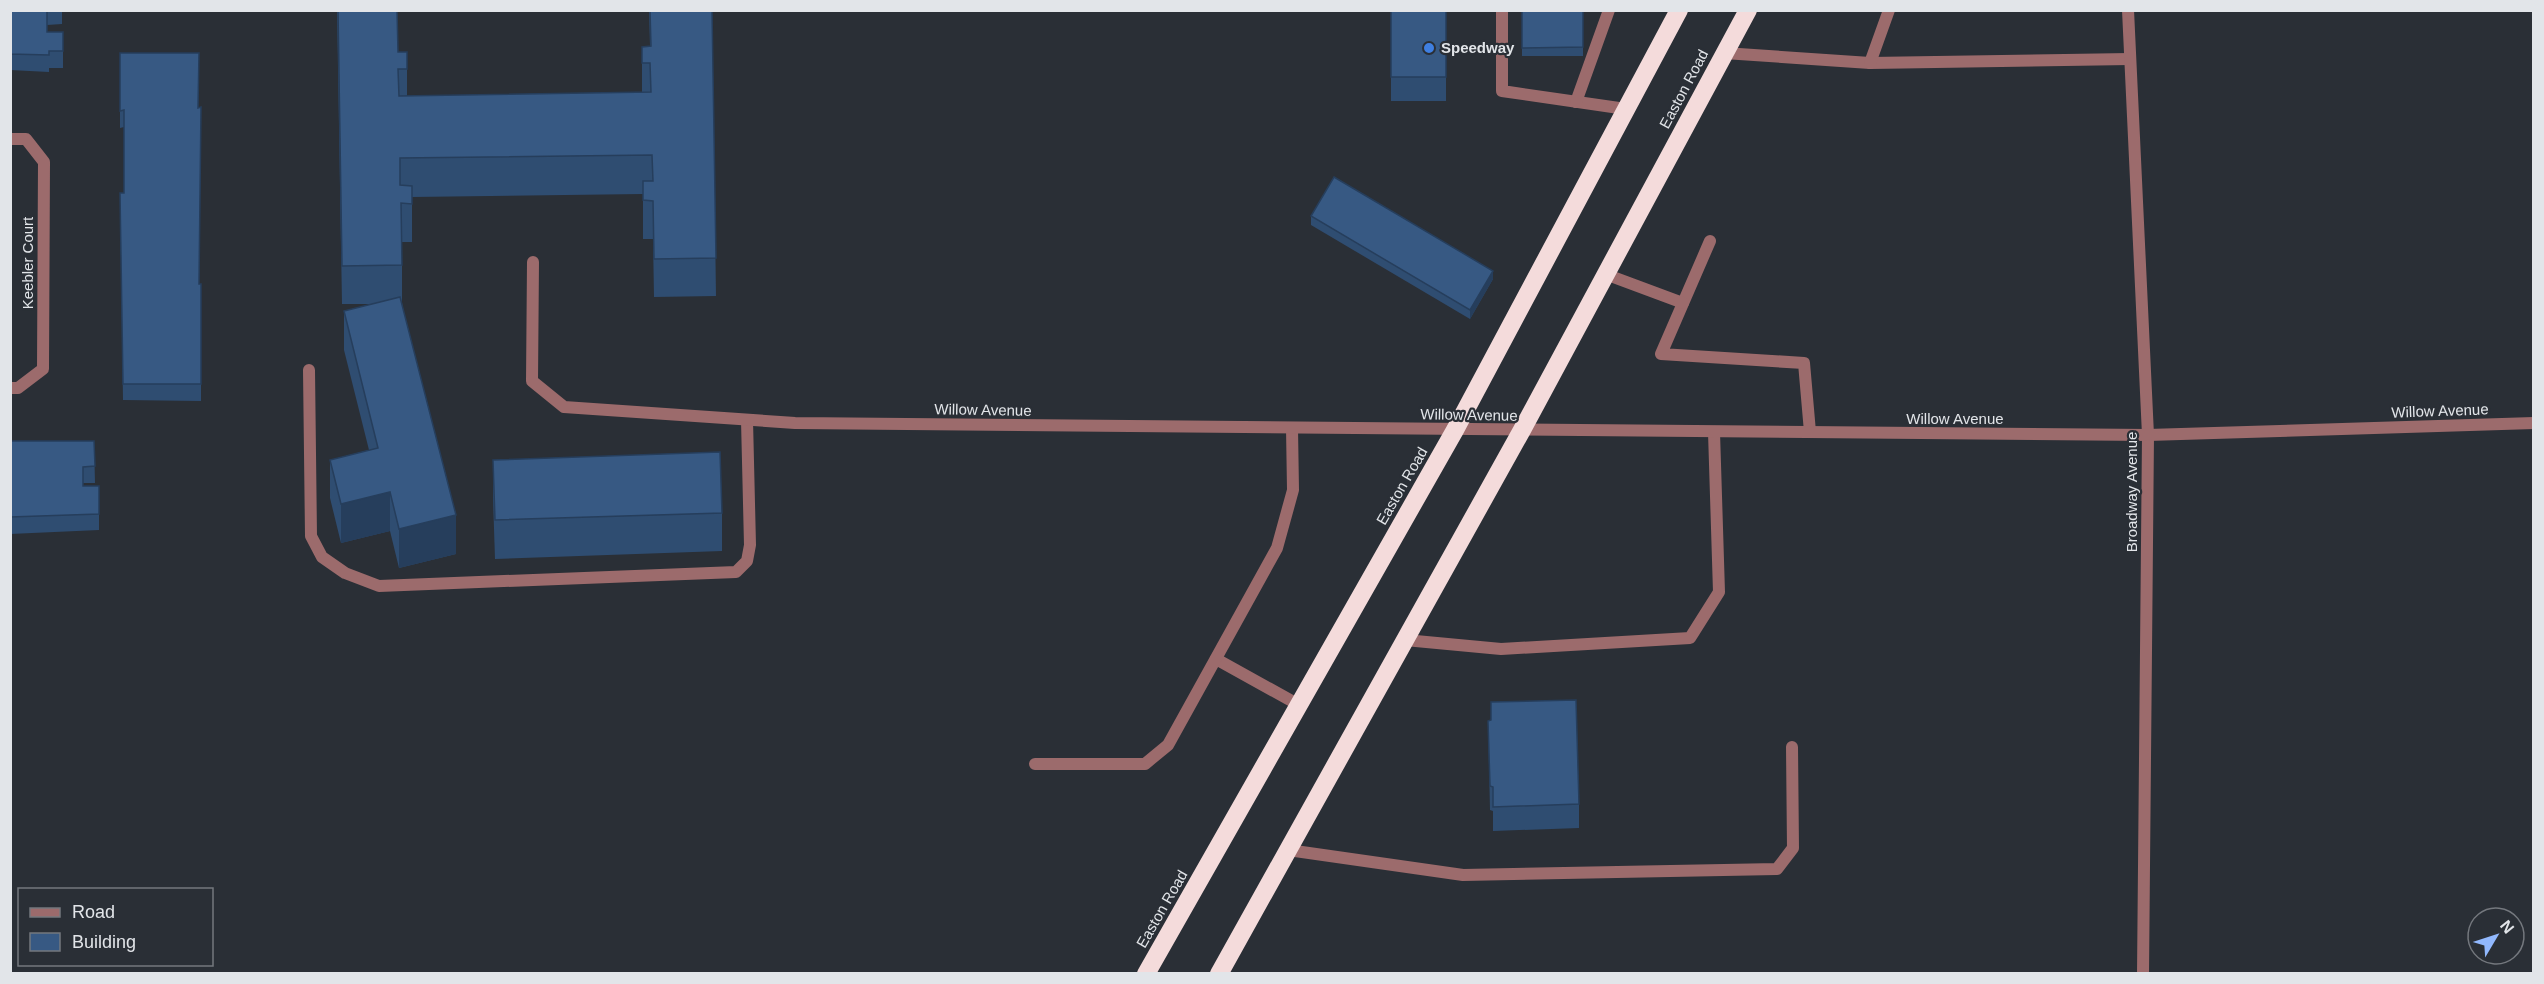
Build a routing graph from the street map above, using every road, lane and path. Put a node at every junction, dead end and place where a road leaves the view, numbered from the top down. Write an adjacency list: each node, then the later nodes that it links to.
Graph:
1 (1502, 10): 10 (street)
2 (1609, 10): 10 (street)
3 (1748, 10): 7 (highway, Easton Road)
4 (1889, 10): 9 (street)
5 (2128, 10): 8 (street, Broadway Avenue)
6 (1676, 11): 11 (highway, Easton Road)
7 (1724, 53): 9 (street); 15 (highway, Easton Road)
8 (2130, 58): 9 (street); 26 (street, Broadway Avenue)
9 (1870, 63)
10 (1576, 102): 11 (street)
11 (1626, 109): 22 (highway, Easton Road)
12 (10, 139): 18 (street, Keebler Court)
13 (1710, 241): 16 (street)
14 (532, 262): 19 (street, Willow Avenue)
15 (1605, 274): 16 (street); 23 (highway, Easton Road)
16 (1683, 303): 25 (street)
17 (309, 370): 19 (street)
18 (10, 388)
19 (747, 420): 21 (street, Willow Avenue)
20 (2534, 423): 26 (street, Willow Avenue)
21 (1292, 428): 22 (street, Willow Avenue); 28 (street)
22 (1455, 430): 23 (street, Willow Avenue); 29 (highway, Easton Road)
23 (1522, 430): 24 (street, Willow Avenue); 27 (highway, Easton Road)
24 (1714, 432): 25 (street, Willow Avenue); 27 (street)
25 (1810, 432): 26 (street, Willow Avenue)
26 (2148, 435): 35 (street, Broadway Avenue)
27 (1405, 640): 32 (highway, Easton Road)
28 (1216, 659): 29 (street); 31 (street)
29 (1299, 705): 33 (highway, Easton Road)
30 (1792, 747): 32 (street)
31 (1035, 764)
32 (1288, 850): 34 (highway, Easton Road)
33 (1146, 974)
34 (1219, 974)
35 (2143, 974)

